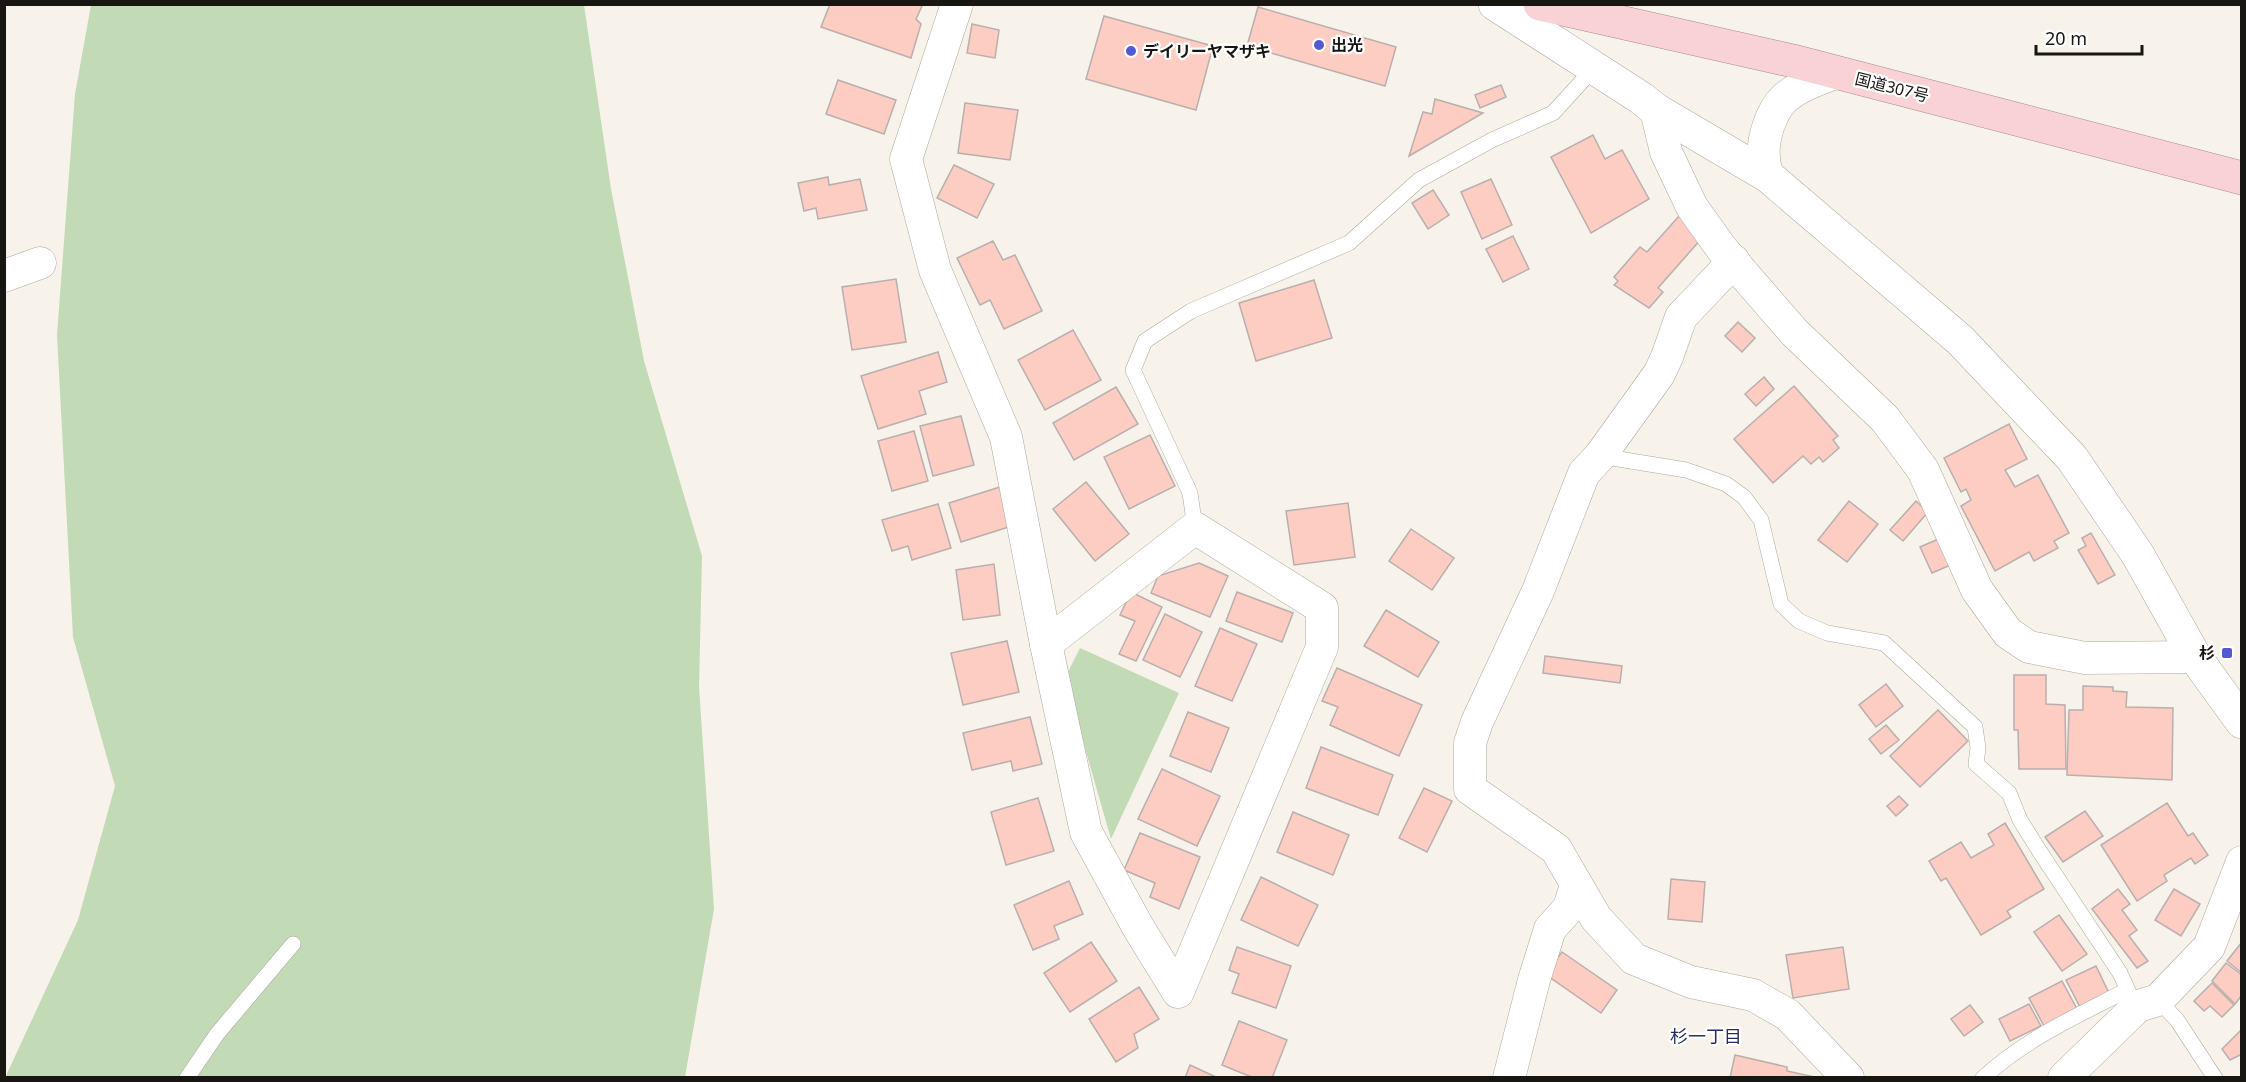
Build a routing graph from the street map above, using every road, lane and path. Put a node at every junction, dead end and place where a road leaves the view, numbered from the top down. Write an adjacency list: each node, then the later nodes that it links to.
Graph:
1 (957, 4): 14 (street)
2 (1495, 4): 4 (street)
3 (1540, 4): 5 (highway, 国道307号)
4 (1594, 68): 6 (street); 13 (lane)
5 (1835, 73): 7 (street); 8 (highway, 国道307号)
6 (1656, 110): 7 (street); 9 (street)
7 (1768, 176): 15 (street)
8 (2241, 178)
9 (1734, 261): 12 (street); 15 (street)
10 (40, 262): 11 (street)
11 (4, 276)
12 (1600, 456): 18 (street); 20 (lane)
13 (1195, 528): 14 (street); 14 (street)
14 (1046, 644)
15 (2195, 657): 16 (street)
16 (2241, 722)
17 (2241, 862): 20 (street)
18 (1576, 885): 22 (street); 23 (street)
19 (293, 944): 21 (lane)
20 (2140, 999): 24 (lane); 25 (street); 26 (lane)
21 (187, 1077)
22 (1509, 1077)
23 (1848, 1077)
24 (1983, 1077)
25 (2064, 1077)
26 (2215, 1077)

